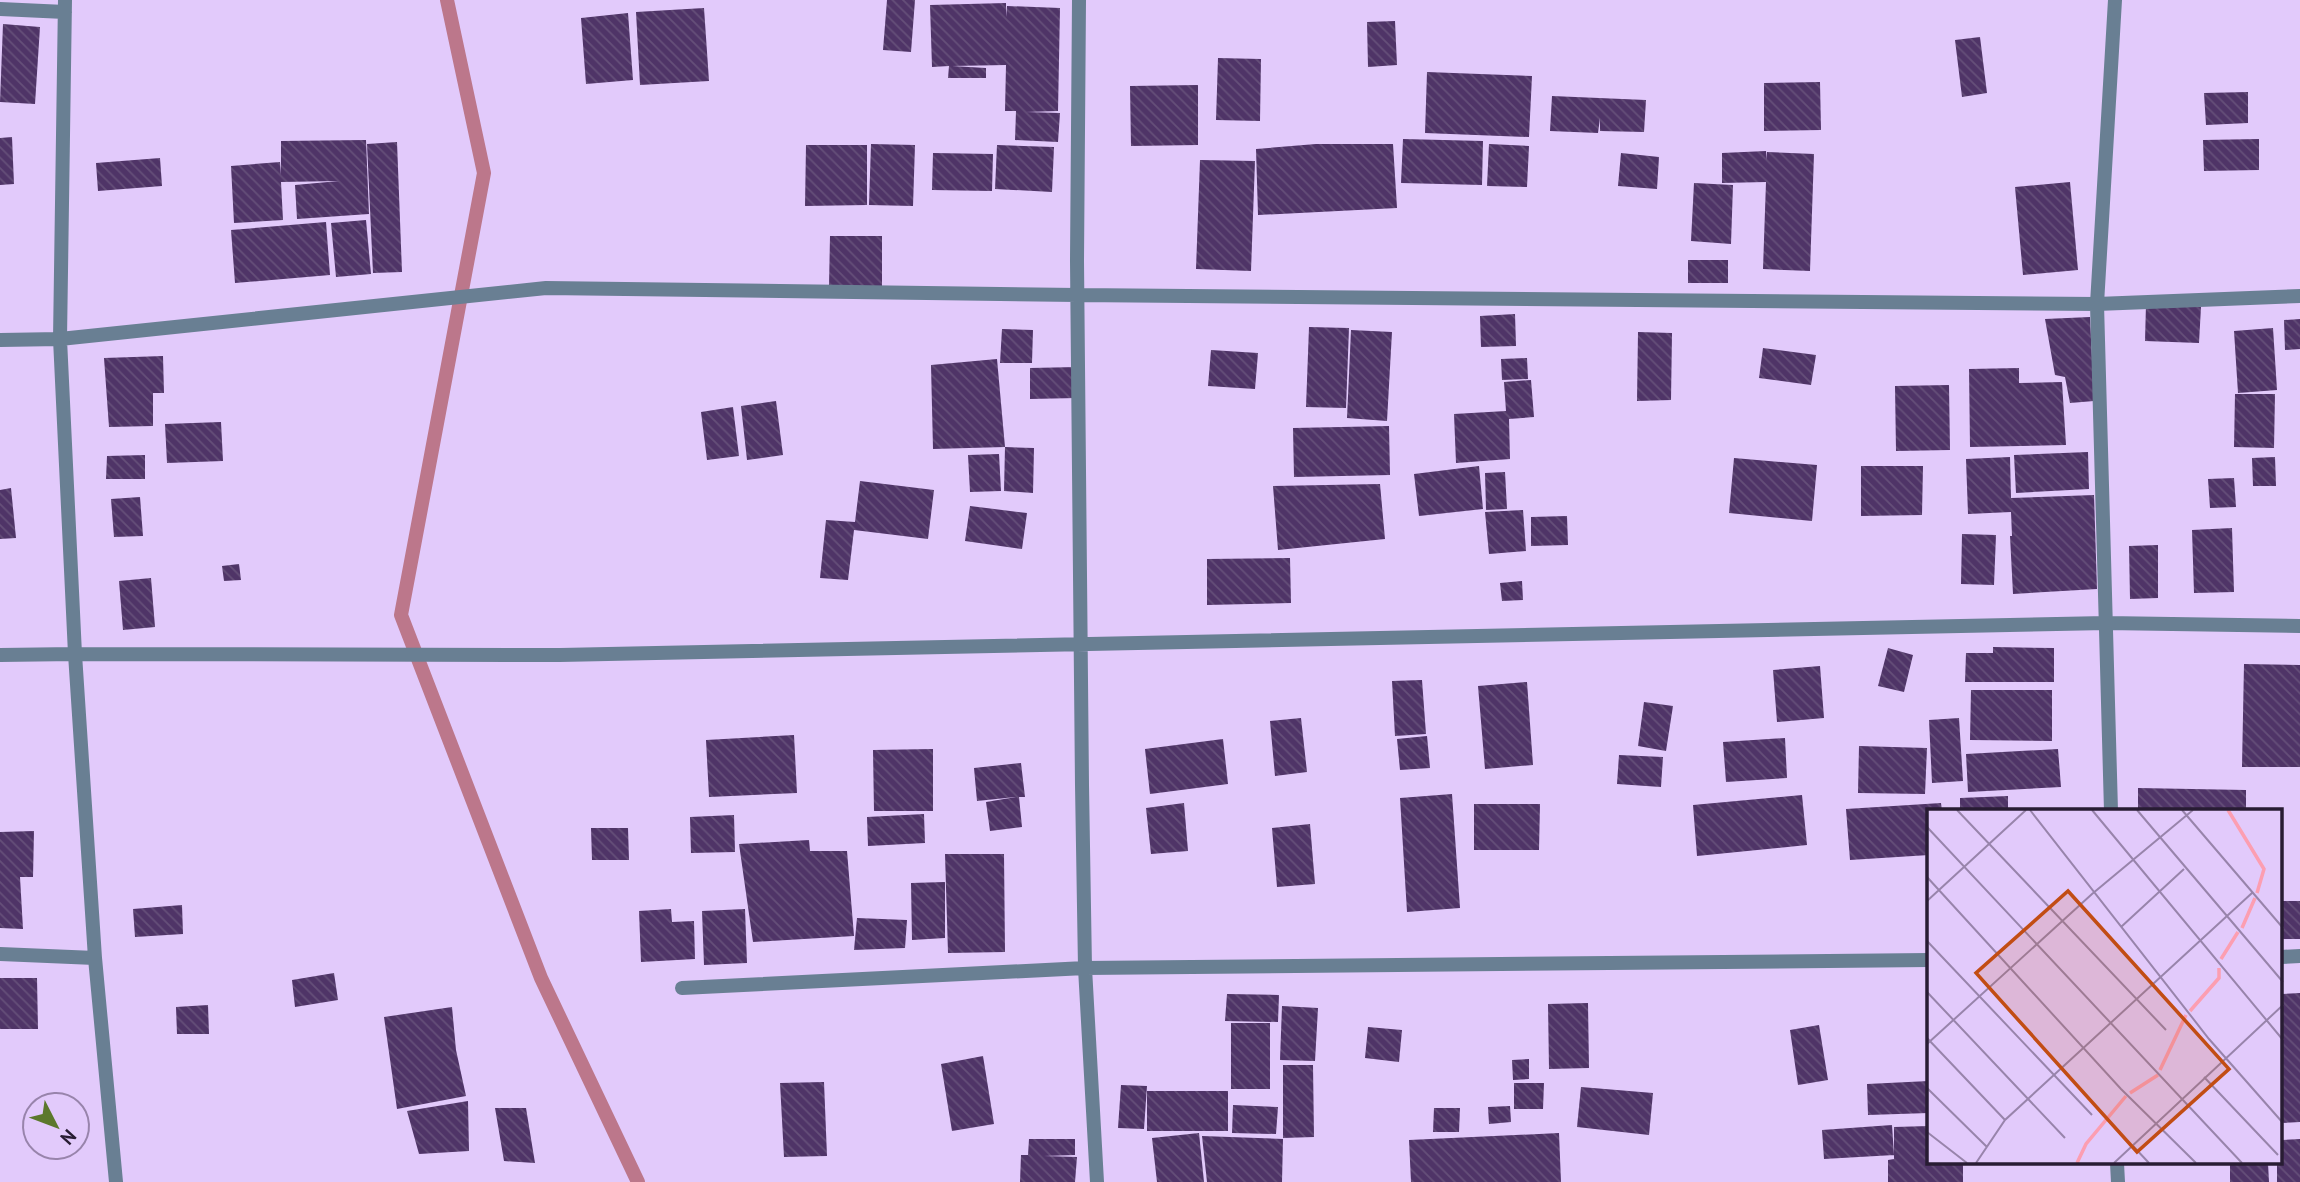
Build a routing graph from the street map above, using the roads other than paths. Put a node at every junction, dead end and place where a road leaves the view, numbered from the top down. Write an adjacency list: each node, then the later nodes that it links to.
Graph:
1 (1079, 0): 5 (street)
2 (2115, 0): 7 (street)
3 (65, 6): 4 (street); 8 (street)
4 (0, 9)
5 (1077, 295): 7 (street); 8 (street); 12 (street)
6 (2300, 296): 7 (street)
7 (2097, 304): 10 (street)
8 (60, 339): 9 (street); 13 (street)
9 (0, 340)
10 (2106, 623): 11 (street); 12 (street); 15 (street)
11 (2300, 626)
12 (1081, 643): 13 (street); 21 (street)
13 (75, 654): 14 (street); 19 (street)
14 (0, 656)
15 (2111, 809)
16 (0, 954): 19 (street)
17 (2282, 957): 18 (street)
18 (2300, 957)
19 (95, 958): 24 (street)
20 (1927, 960): 21 (street)
21 (1085, 968): 22 (street); 25 (street)
22 (682, 988)
23 (2117, 1164): 26 (street)
24 (117, 1182)
25 (1097, 1182)
26 (2118, 1182)

